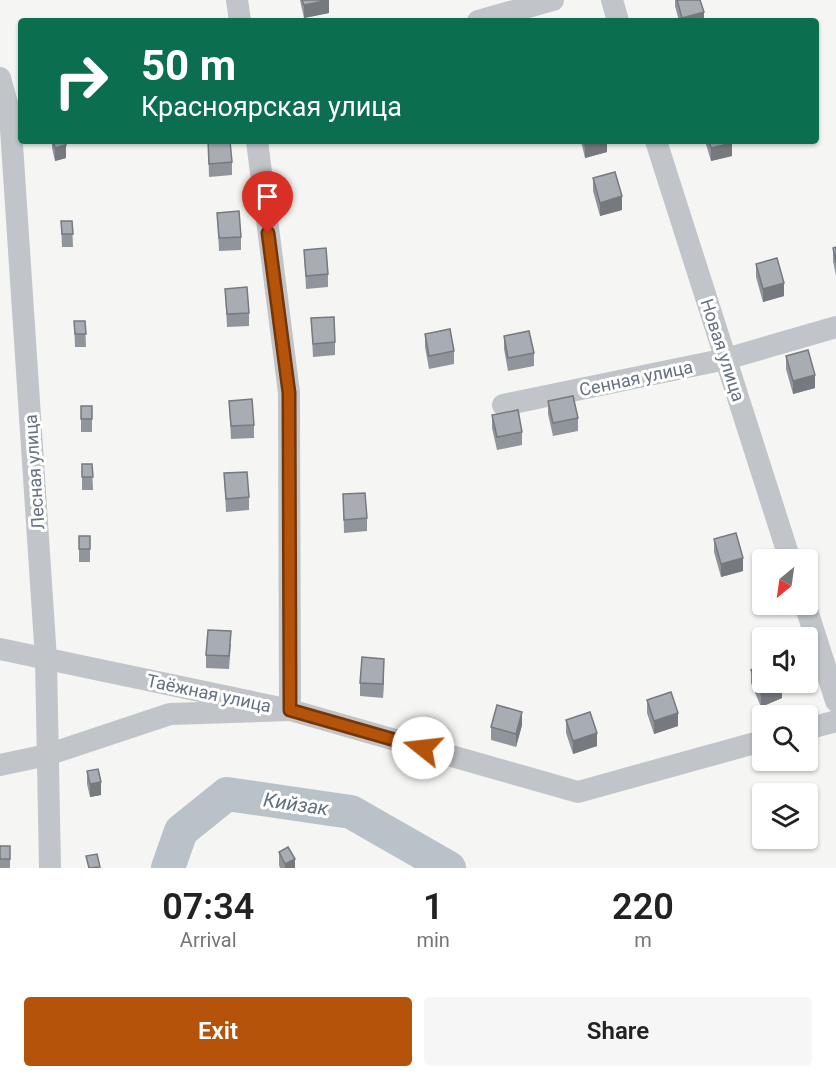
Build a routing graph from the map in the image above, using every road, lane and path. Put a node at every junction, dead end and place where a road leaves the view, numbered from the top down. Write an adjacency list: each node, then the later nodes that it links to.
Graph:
1 (237, 0): 4 (street)
2 (553, 0): 5 (street)
3 (612, 0): 6 (street)
4 (240, 18)
5 (489, 18)
6 (617, 18)
7 (0, 78): 16 (street, Лесная улица)
8 (257, 144): 18 (street)
9 (657, 144): 11 (street, Новая улица)
10 (836, 327): 11 (street, Сенная улица)
11 (726, 359): 12 (street, Сенная улица); 13 (street, Новая улица)
12 (503, 405)
13 (786, 549)
14 (809, 615): 17 (street)
15 (0, 649): 16 (street, Таёжная улица)
16 (46, 659): 18 (street, Таёжная улица); 22 (street, Лесная улица)
17 (836, 701)
18 (290, 710): 21 (street, Таёжная улица); 22 (street)
19 (836, 721): 20 (street)
20 (818, 726)
21 (752, 744)
22 (46, 755): 23 (street); 24 (street, Лесная улица)
23 (0, 765)
24 (50, 868)

